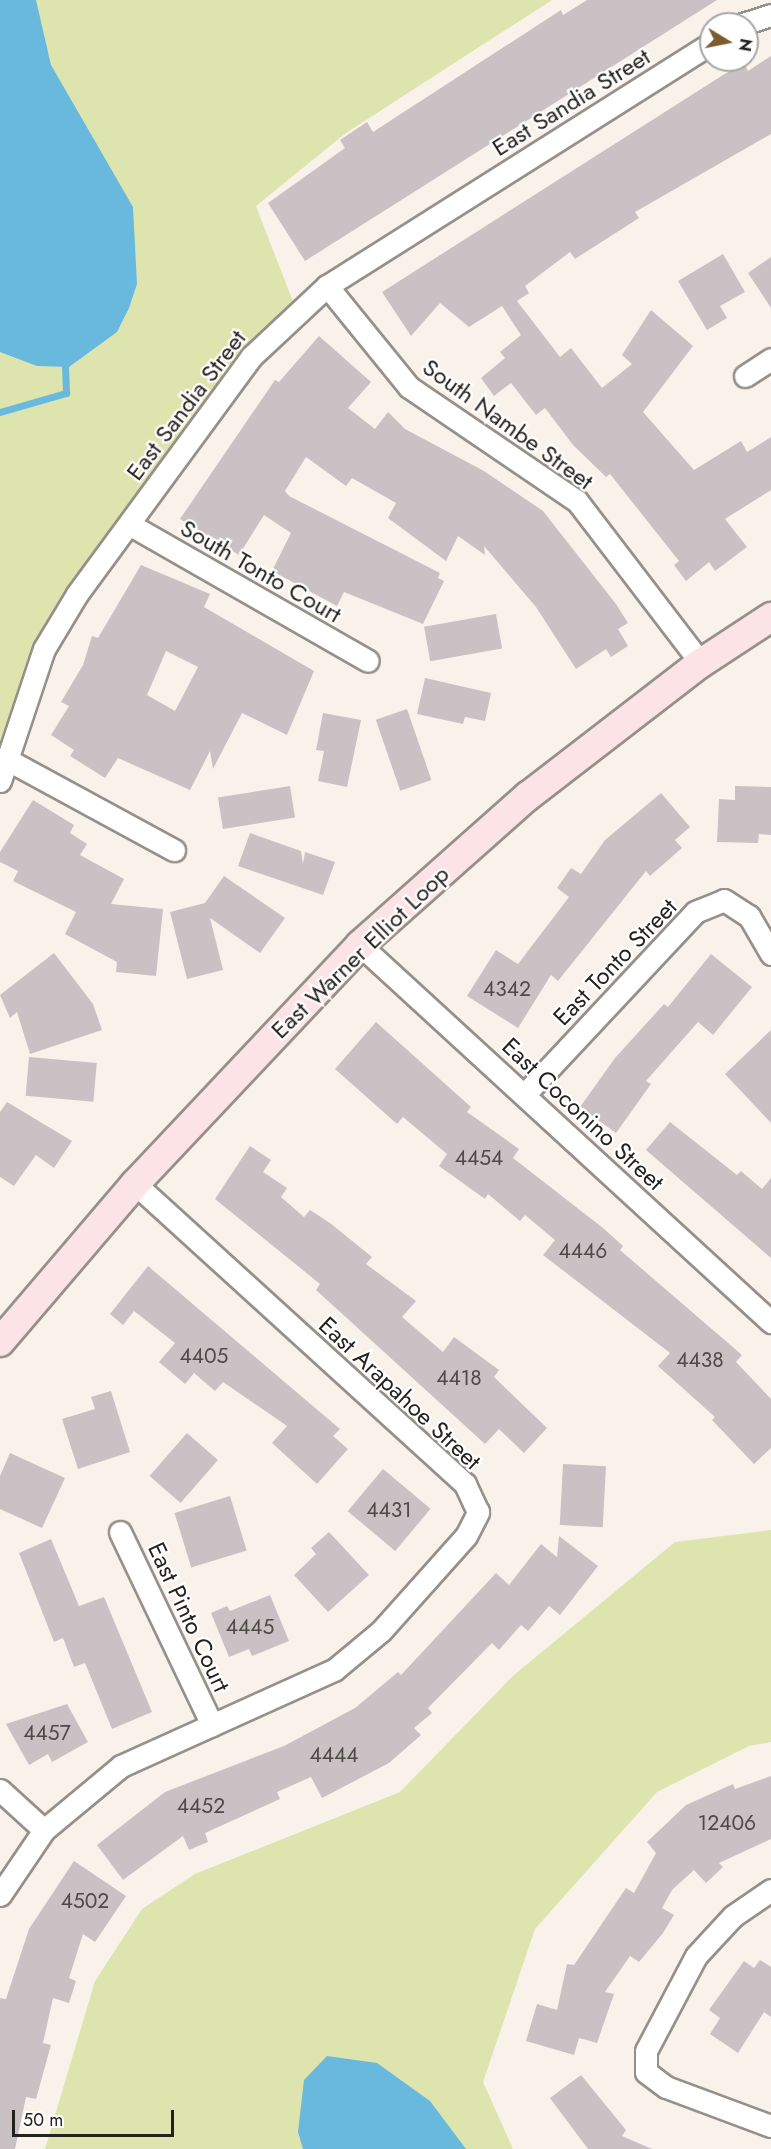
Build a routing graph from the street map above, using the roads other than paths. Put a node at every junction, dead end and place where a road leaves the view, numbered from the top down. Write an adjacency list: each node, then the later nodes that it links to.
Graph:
1 (699, 51): 2 (street, East Sandia Street)
2 (327, 286): 5 (street, East Sandia Street); 8 (street, South Nambe Street)
3 (771, 359): 4 (street)
4 (745, 376)
5 (129, 524): 7 (street, South Tonto Court); 9 (street, East Sandia Street)
6 (771, 617): 8 (main road, East Warner Elliot Loop)
7 (368, 661)
8 (701, 663): 12 (main road, East Warner Elliot Loop)
9 (8, 760): 10 (street, East Sandia Street); 11 (street)
10 (0, 781)
11 (174, 850)
12 (360, 945): 14 (street, East Coconino Street); 15 (main road, East Warner Elliot Loop)
13 (771, 954): 14 (street, East Tonto Street)
14 (524, 1095): 16 (street, East Coconino Street)
15 (135, 1184): 17 (main road, East Warner Elliot Loop); 19 (street, East Arapahoe Street)
16 (771, 1322)
17 (0, 1342)
18 (120, 1532): 19 (street, East Pinto Court)
19 (212, 1725): 21 (street, East Arapahoe Street)
20 (0, 1790): 21 (street)
21 (44, 1830): 23 (street, East Arapahoe Street)
22 (771, 1890): 24 (street)
23 (0, 1895)
24 (771, 2126)

